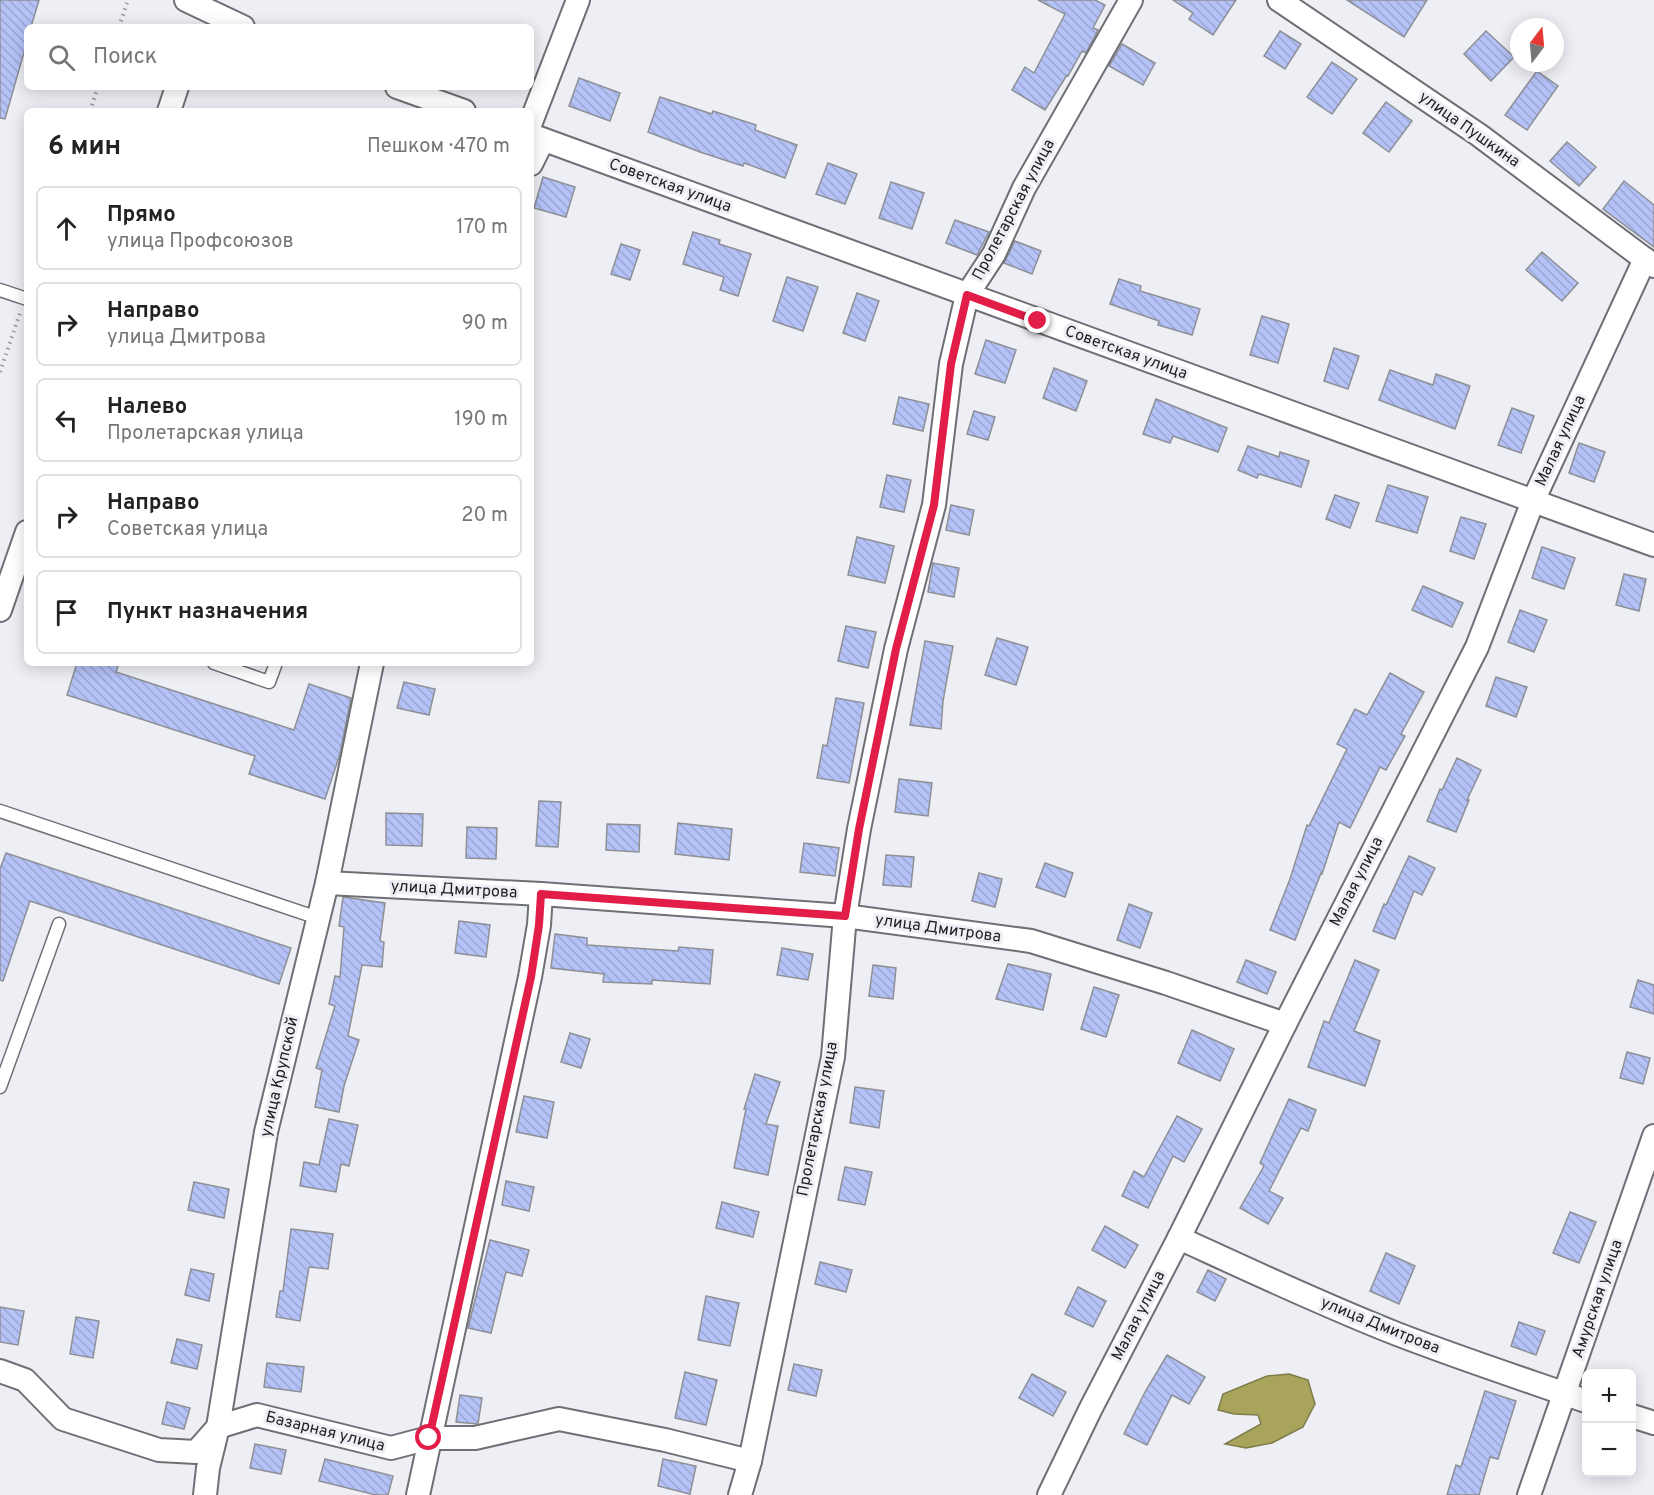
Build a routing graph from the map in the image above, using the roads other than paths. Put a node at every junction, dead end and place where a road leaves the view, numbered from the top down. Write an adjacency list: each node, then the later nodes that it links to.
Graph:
1 (578, 0): 10 (street)
2 (1131, 0): 13 (street, Пролетарская улица)
3 (1279, 0): 11 (street, улица Пушкина)
4 (195, 12): 5 (street)
5 (233, 24)
6 (176, 90): 8 (street)
7 (405, 90): 9 (street)
8 (170, 108)
9 (456, 108)
10 (535, 132): 13 (street, Советская улица)
11 (1649, 263): 15 (street, Малая улица)
12 (0, 290): 14 (lane)
13 (967, 295): 15 (street, Советская улица); 25 (street, Пролетарская улица)
14 (24, 297)
15 (1533, 501): 17 (street, Советская улица); 28 (street, Малая улица)
16 (24, 541): 18 (street)
17 (1654, 545)
18 (0, 610)
19 (223, 666): 20 (lane)
20 (275, 666)
21 (371, 666): 23 (street, улица Крупской)
22 (0, 811): 26 (lane)
23 (327, 883): 24 (street, улица Дмитрова); 26 (street, улица Крупской)
24 (541, 894): 25 (street, улица Дмитрова); 37 (street)
25 (845, 916): 28 (street, улица Дмитрова); 38 (street, Пролетарская улица)
26 (318, 918): 36 (street, улица Крупской)
27 (59, 924): 29 (lane)
28 (1285, 1024): 31 (street, Малая улица)
29 (0, 1087)
30 (1654, 1136): 33 (street, Амурская улица)
31 (1179, 1238): 33 (street, улица Дмитрова); 42 (street, Малая улица)
32 (0, 1371): 36 (street)
33 (1576, 1397): 43 (street, Амурская улица)
34 (1636, 1417): 35 (street)
35 (1654, 1423)
36 (218, 1427): 37 (street, Базарная улица); 39 (street, улица Крупской)
37 (429, 1438): 38 (street, Базарная улица); 40 (street)
38 (750, 1461): 41 (street, Пролетарская улица)
39 (205, 1495)
40 (417, 1495)
41 (740, 1495)
42 (1049, 1495)
43 (1528, 1495)

